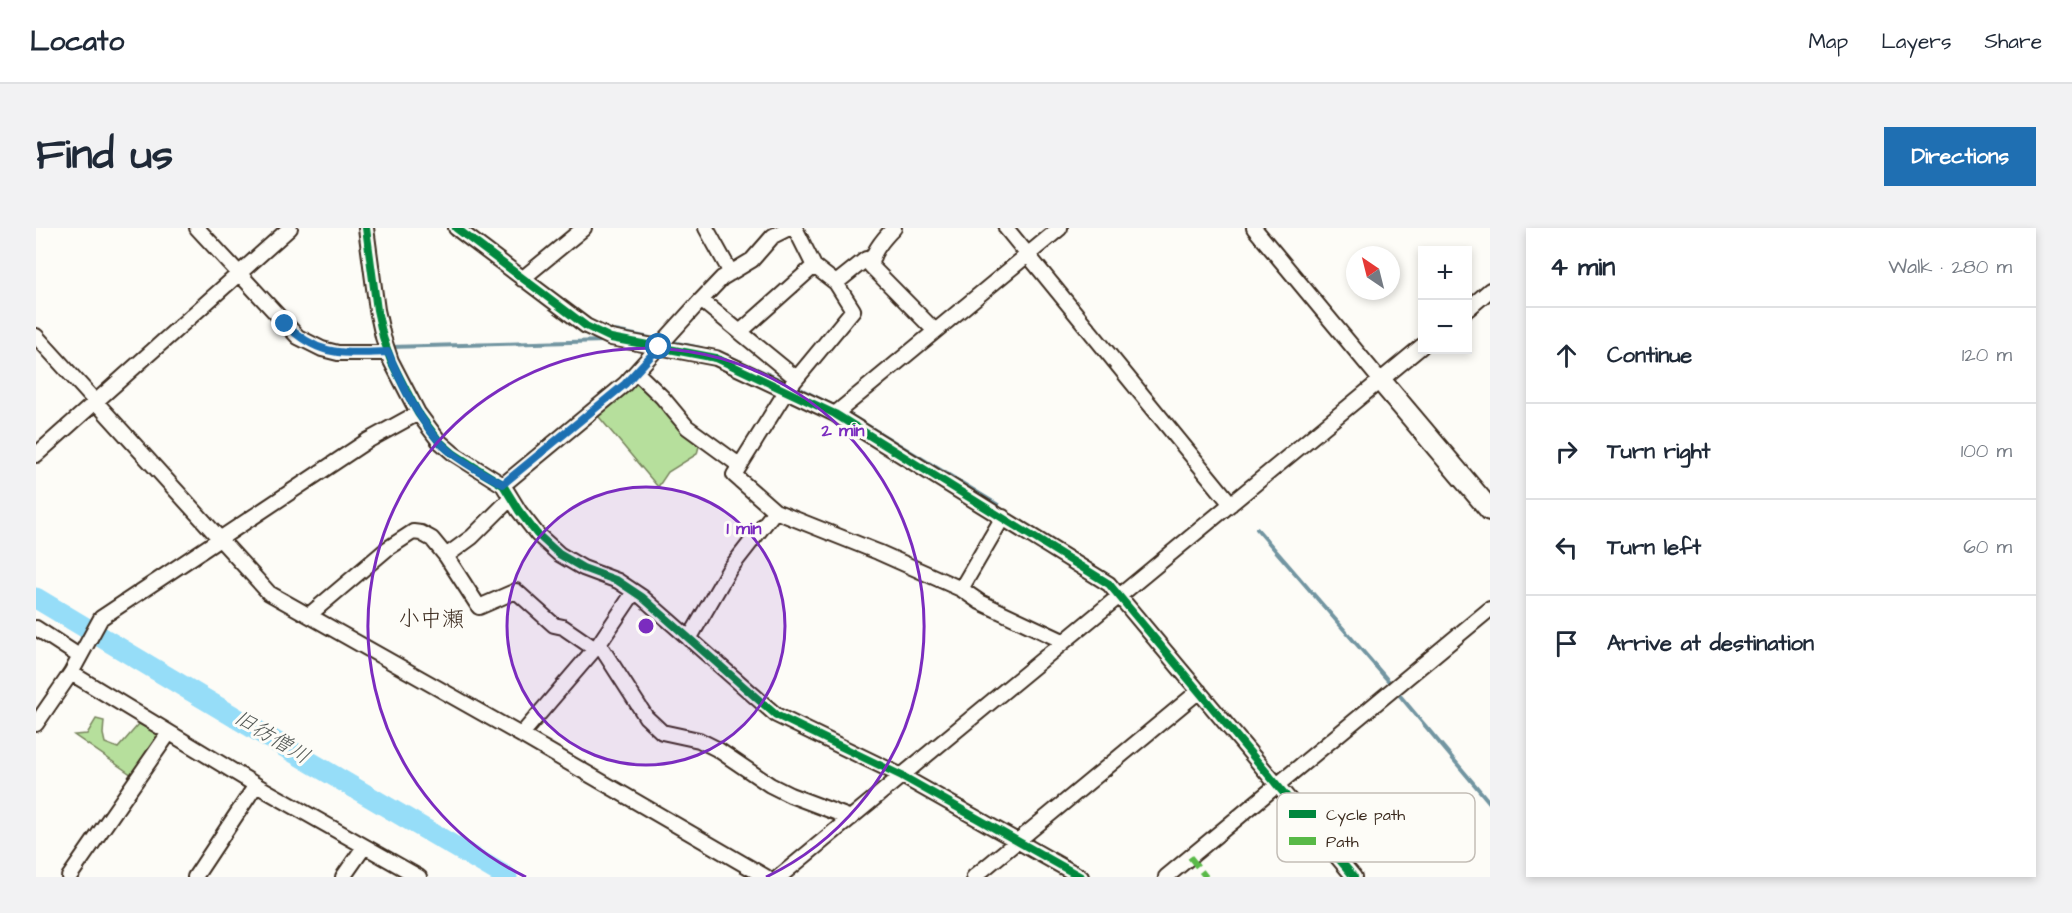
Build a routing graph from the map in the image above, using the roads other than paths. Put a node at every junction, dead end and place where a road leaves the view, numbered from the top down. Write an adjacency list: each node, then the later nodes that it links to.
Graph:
1 (197, 228): 18 (street)
2 (290, 228): 18 (street)
3 (366, 228): 29 (street)
4 (456, 228): 19 (street)
5 (584, 228): 19 (street)
6 (706, 228): 17 (street)
7 (789, 228): 17 (street)
8 (795, 228): 16 (street)
9 (873, 228): 13 (street)
10 (1006, 228): 14 (street)
11 (1060, 228): 14 (street)
12 (1254, 228): 32 (street)
13 (890, 232): 15 (street)
14 (1028, 254): 24 (street); 41 (street)
15 (871, 261): 20 (street); 24 (street)
16 (814, 266): 20 (street); 25 (street)
17 (731, 273): 22 (street)
18 (238, 274): 29 (street); 34 (street)
19 (522, 279): 27 (street)
20 (836, 283): 31 (street)
21 (1490, 290): 23 (street)
22 (700, 300): 25 (street); 27 (street)
23 (1472, 305)
24 (935, 331): 36 (street)
25 (740, 332): 31 (street)
26 (36, 336): 34 (street)
27 (659, 347): 30 (street); 33 (street)
28 (1418, 349): 32 (street)
29 (388, 352): 35 (street)
30 (636, 372): 38 (street); 39 (street)
31 (796, 378): 33 (street)
32 (1381, 381): 41 (street); 42 (street)
33 (787, 390): 36 (street); 38 (street)
34 (97, 402): 37 (street); 45 (street)
35 (418, 413): 39 (street); 45 (street)
36 (835, 414): 44 (street)
37 (36, 455)
38 (739, 465): 43 (street)
39 (503, 484): 40 (street)
40 (511, 498): 46 (street); 48 (street)
41 (1231, 504): 49 (street)
42 (1490, 510)
43 (775, 511): 47 (street); 53 (street)
44 (1003, 517): 47 (street); 49 (street)
45 (220, 539): 51 (street); 56 (street)
46 (446, 556): 51 (street); 55 (street)
47 (961, 590): 54 (street)
48 (634, 592): 53 (street); 55 (street)
49 (1119, 595): 54 (street); 58 (street)
50 (1490, 609): 64 (street)
51 (309, 615): 61 (street)
52 (36, 628): 56 (street)
53 (689, 639): 62 (street)
54 (1063, 641): 62 (street)
55 (597, 646): 61 (street); 66 (street)
56 (79, 656): 57 (street)
57 (71, 673): 59 (street); 60 (street)
58 (1199, 691): 64 (street); 67 (street)
59 (36, 724)
60 (170, 733): 63 (street); 70 (street)
61 (521, 735): 74 (street)
62 (902, 776): 66 (street); 67 (street)
63 (256, 785): 68 (street); 71 (street)
64 (1277, 785): 65 (street); 78 (street)
65 (1284, 793)
66 (851, 818): 75 (street)
67 (1018, 841): 76 (street); 77 (street)
68 (364, 847): 72 (street); 73 (street)
69 (1341, 862): 79 (street)
70 (69, 877)
71 (195, 877)
72 (343, 877)
73 (418, 877)
74 (766, 877)
75 (779, 877)
76 (974, 877)
77 (1081, 877)
78 (1166, 877)
79 (1354, 877)

